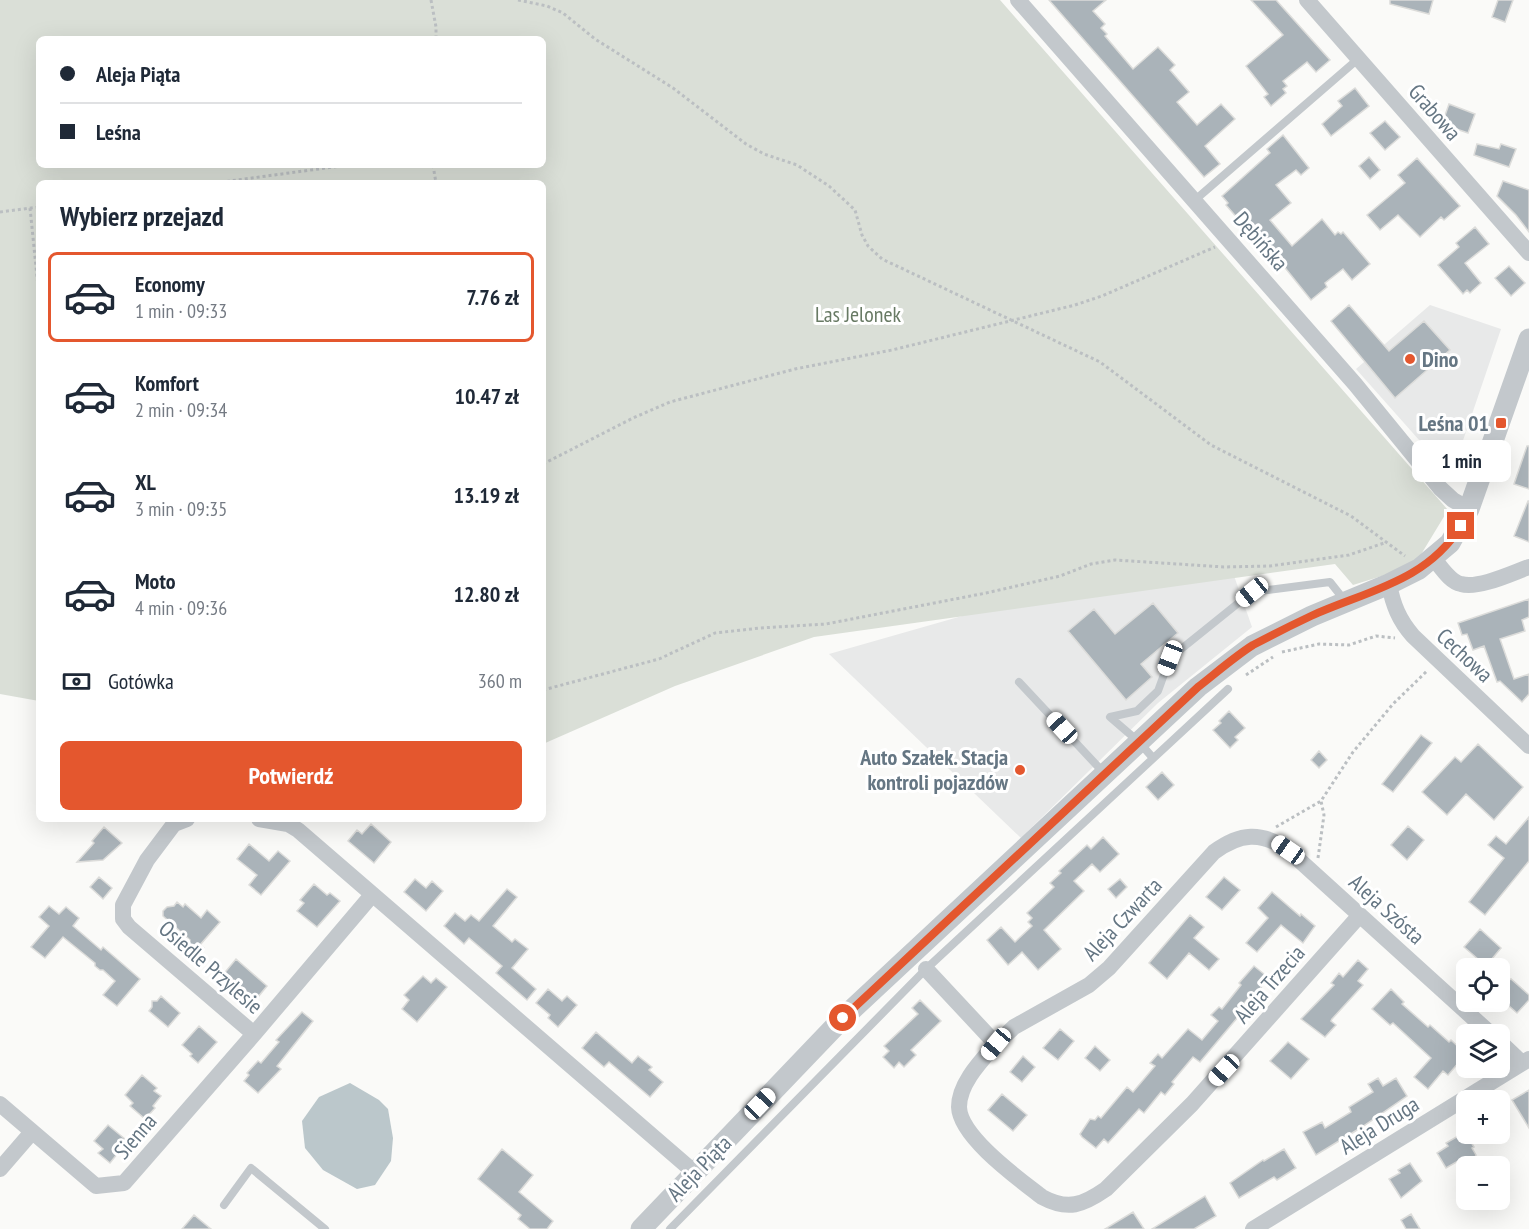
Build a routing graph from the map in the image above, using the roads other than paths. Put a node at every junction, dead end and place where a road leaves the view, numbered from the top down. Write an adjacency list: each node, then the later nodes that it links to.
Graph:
1 (1018, 0): 4 (street, Dębińska)
2 (1307, 0): 3 (street, Grabowa)
3 (1358, 59): 4 (lane); 5 (street, Grabowa)
4 (1196, 200): 7 (street, Dębińska)
5 (1529, 253)
6 (1529, 339): 7 (street)
7 (1469, 509): 8 (street)
8 (1427, 564): 9 (street); 10 (street, Aleja Piąta)
9 (1529, 567)
10 (1389, 585): 11 (street, Aleja Piąta); 15 (street, Cechowa)
11 (1346, 602): 14 (street, Aleja Piąta); 14 (lane)
12 (1019, 682): 17 (lane)
13 (1228, 689): 16 (lane)
14 (1138, 742): 16 (lane); 17 (street, Aleja Piąta)
15 (1529, 746)
16 (1153, 758): 23 (lane)
17 (1105, 774): 32 (street, Aleja Piąta)
18 (179, 822): 25 (street, Osiedle Przylesie)
19 (276, 822): 21 (street)
20 (1243, 837): 22 (street, Aleja Szósta); 26 (street, Aleja Czwarta)
21 (372, 895): 25 (street, Osiedle Przylesie); 32 (street)
22 (1360, 915): 24 (street, Aleja Szósta); 33 (street, Aleja Trzecia)
23 (926, 969): 26 (street); 37 (lane)
24 (1480, 1024)
25 (254, 1034): 30 (street, Sienna)
26 (996, 1044): 33 (street, Aleja Czwarta)
27 (1510, 1049): 28 (street)
28 (1526, 1061): 38 (street, Aleja Druga)
29 (0, 1104): 30 (street, Sienna)
30 (32, 1132): 31 (street)
31 (0, 1169)
32 (694, 1172): 36 (street, Aleja Piąta)
33 (1080, 1204)
34 (224, 1205): 35 (lane)
35 (325, 1229)
36 (641, 1229)
37 (670, 1229)
38 (1253, 1229)

